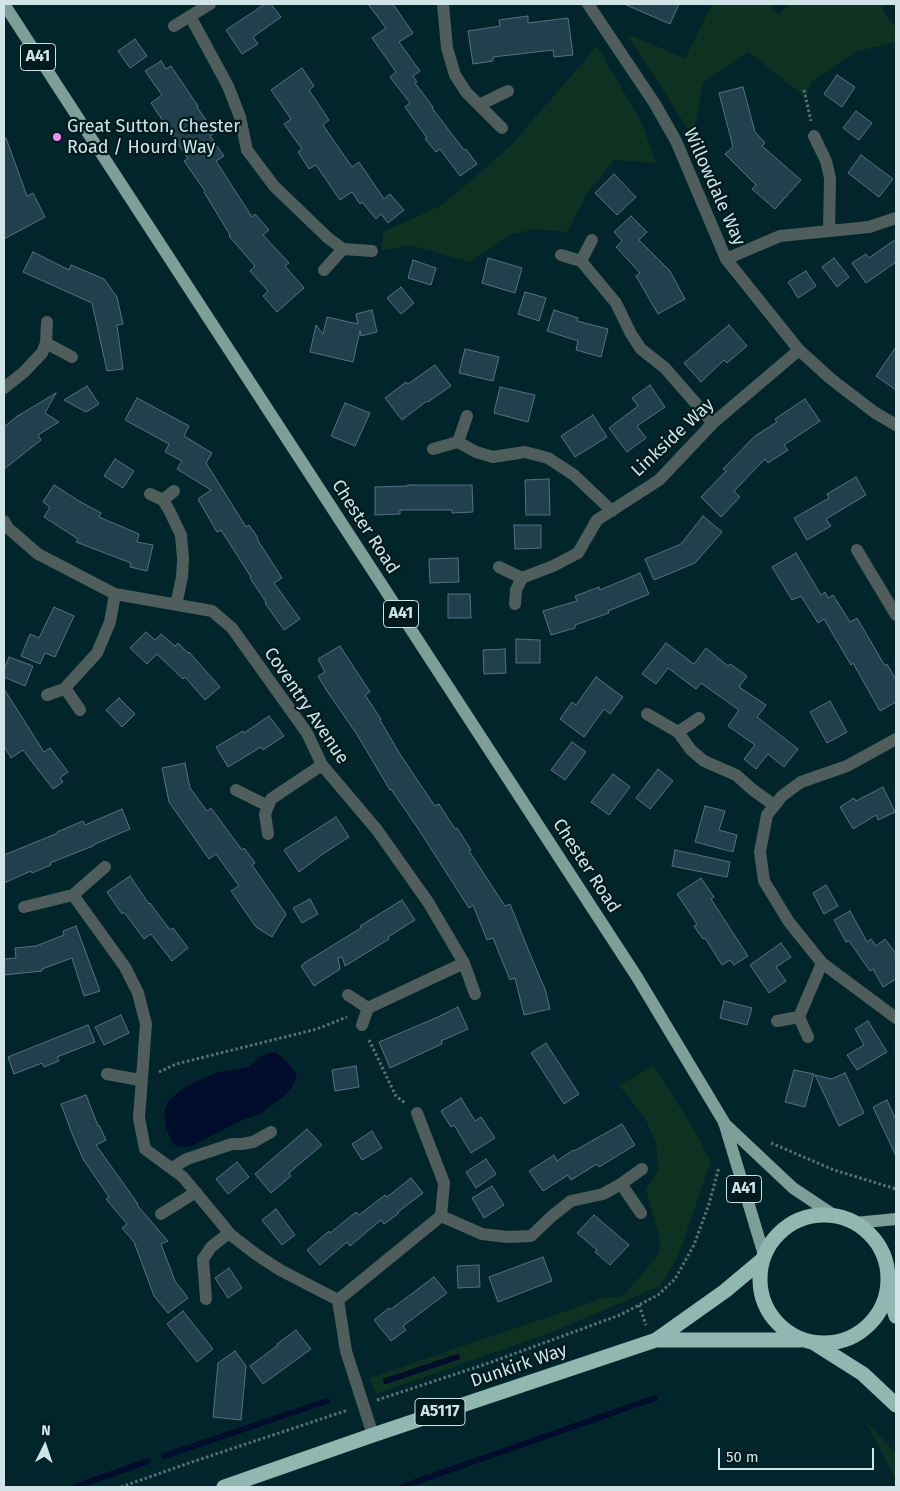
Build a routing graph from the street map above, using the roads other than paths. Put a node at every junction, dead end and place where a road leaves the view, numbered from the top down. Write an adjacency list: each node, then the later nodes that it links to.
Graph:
1 (4, 4): 70 (main road, Chester Road / A41)
2 (210, 4): 5 (street)
3 (443, 4): 8 (street)
4 (588, 4): 17 (street, Willowdale Way)
5 (190, 16): 6 (street); 14 (street)
6 (174, 26)
7 (508, 91): 8 (street)
8 (479, 105): 9 (street)
9 (502, 128)
10 (814, 136): 12 (street)
11 (896, 218): 12 (street)
12 (829, 230): 17 (street)
13 (592, 240): 18 (street)
14 (343, 249): 15 (street); 19 (street)
15 (372, 251)
16 (561, 255): 18 (street)
17 (726, 259): 22 (street, Willowdale Way)
18 (581, 262): 26 (street)
19 (324, 270)
20 (47, 322): 21 (street)
21 (46, 343): 23 (street); 24 (street)
22 (799, 350): 26 (street, Linkside Way); 27 (street, Willowdale Way)
23 (72, 357)
24 (4, 388)
25 (467, 416): 28 (street)
26 (712, 423): 33 (street, Linkside Way)
27 (896, 425)
28 (458, 442): 29 (street); 33 (street)
29 (433, 449)
30 (174, 492): 32 (street)
31 (150, 494): 32 (street)
32 (163, 500): 40 (street)
33 (612, 511): 37 (street, Linkside Way)
34 (4, 521): 38 (street, Coventry Avenue)
35 (857, 550): 41 (street)
36 (499, 568): 37 (street)
37 (522, 578): 39 (street)
38 (115, 594): 40 (street, Coventry Avenue); 42 (street)
39 (515, 604)
40 (176, 605): 49 (street, Coventry Avenue)
41 (896, 615)
42 (65, 688): 43 (street); 44 (street)
43 (47, 695)
44 (80, 710)
45 (647, 714): 47 (street)
46 (699, 718): 47 (street)
47 (678, 732): 51 (street)
48 (896, 739): 51 (street)
49 (322, 765): 52 (street); 57 (street, Coventry Avenue)
50 (236, 790): 52 (street)
51 (774, 805): 58 (street)
52 (268, 806): 53 (street)
53 (268, 834)
54 (105, 867): 55 (street)
55 (73, 895): 56 (street); 68 (street)
56 (24, 907)
57 (464, 963): 59 (street, Coventry Avenue); 61 (street)
58 (822, 963): 62 (street); 63 (street)
59 (475, 994)
60 (348, 995): 61 (street)
61 (368, 1008): 65 (street)
62 (799, 1017): 64 (street); 66 (street)
63 (896, 1018)
64 (777, 1021)
65 (362, 1025)
66 (808, 1037)
67 (107, 1074): 68 (street)
68 (140, 1080): 72 (street)
69 (417, 1114): 78 (street)
70 (724, 1122): 79 (main road, Chester Road / A41); 83 (main road, Chester Road / A41)
71 (271, 1132): 72 (street)
72 (172, 1168): 75 (street)
73 (642, 1169): 74 (street)
74 (621, 1184): 76 (street); 78 (street)
75 (196, 1192): 77 (street); 82 (street)
76 (641, 1213)
77 (161, 1214)
78 (441, 1216): 86 (street)
79 (835, 1216): 81 (highway, A41); 83 (highway, A41)
80 (896, 1219): 81 (main road)
81 (855, 1223): 84 (highway, A41)
82 (229, 1232): 85 (street); 86 (street)
83 (763, 1257): 88 (highway, Dunkirk Way / A5117); 89 (highway, A41)
84 (891, 1285): 87 (highway, A41); 89 (highway)
85 (206, 1300)
86 (338, 1300): 91 (street)
87 (896, 1316)
88 (654, 1340): 89 (highway, Dunkirk Way / A5117); 91 (highway, Dunkirk Way / A5117)
89 (807, 1341): 90 (highway, A41)
90 (896, 1406)
91 (373, 1435): 92 (highway, Dunkirk Way / A5117)
92 (224, 1487)

